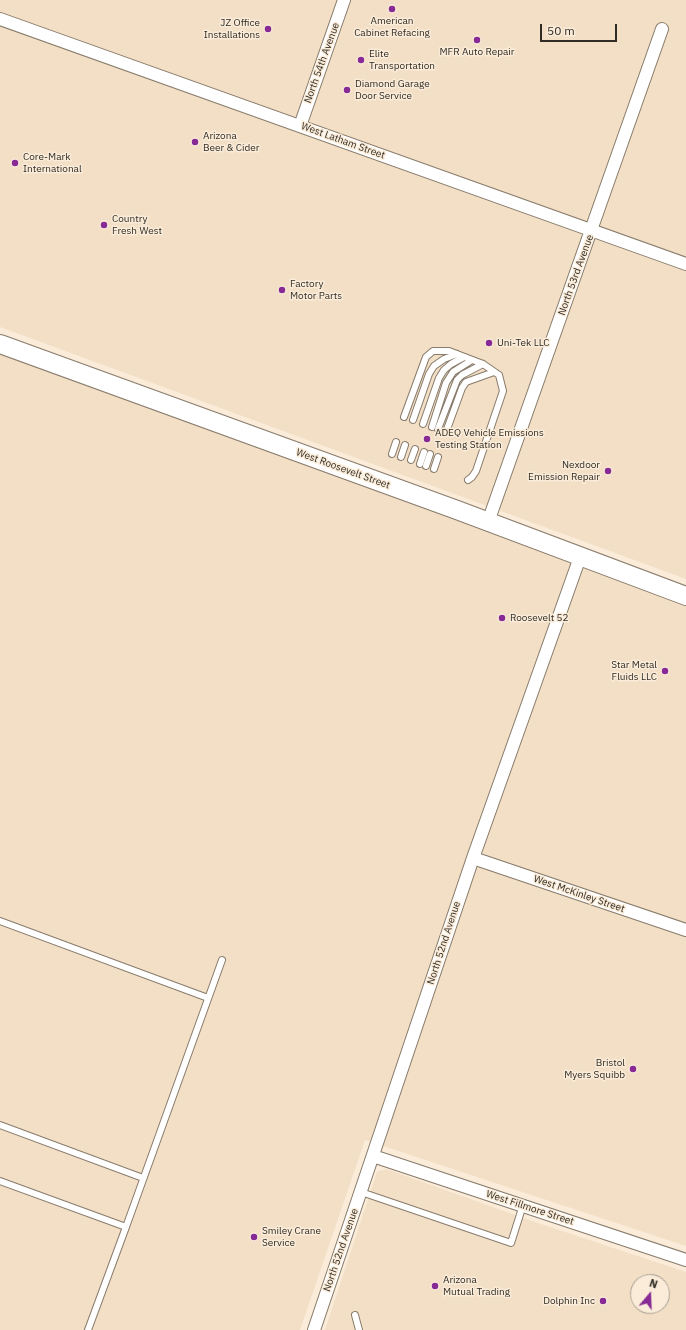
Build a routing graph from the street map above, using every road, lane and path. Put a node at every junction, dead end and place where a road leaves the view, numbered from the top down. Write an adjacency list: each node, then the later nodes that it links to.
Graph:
1 (344, 0): 4 (street, North 54th Avenue)
2 (0, 19): 4 (street, West Latham Street)
3 (662, 29): 5 (street, North 53rd Avenue)
4 (300, 126): 5 (street, West Latham Street)
5 (592, 230): 6 (street, West Latham Street); 28 (street, North 53rd Avenue)
6 (686, 264)
7 (0, 344): 28 (street, West Roosevelt Street)
8 (457, 354): 9 (lane); 13 (lane); 14 (lane)
9 (464, 357): 10 (lane); 15 (lane)
10 (472, 360): 11 (lane); 11 (lane)
11 (483, 364): 12 (lane)
12 (494, 372): 16 (lane); 27 (lane)
13 (404, 417)
14 (413, 420)
15 (423, 424)
16 (446, 432)
17 (396, 442): 21 (lane)
18 (405, 445): 22 (lane)
19 (414, 449): 24 (lane)
20 (427, 453): 25 (lane)
21 (392, 454)
22 (401, 457)
23 (438, 457): 26 (lane)
24 (411, 460)
25 (423, 465)
26 (434, 468)
27 (468, 480)
28 (488, 522): 29 (street, West Roosevelt Street)
29 (580, 557): 30 (street, West Roosevelt Street); 31 (street, North 52nd Avenue)
30 (686, 596)
31 (473, 858): 33 (street, West McKinley Street); 37 (street, North 52nd Avenue)
32 (0, 921): 35 (lane)
33 (686, 930)
34 (222, 960): 35 (lane)
35 (208, 998): 38 (lane)
36 (0, 1125): 38 (lane)
37 (373, 1156): 40 (street, North 52nd Avenue); 41 (street, West Fillmore Street)
38 (143, 1178): 42 (lane)
39 (0, 1181): 42 (lane)
40 (361, 1192): 41 (lane); 46 (street, North 52nd Avenue)
41 (522, 1205): 43 (street, West Fillmore Street)
42 (126, 1227): 45 (lane)
43 (686, 1260)
44 (355, 1315): 47 (lane)
45 (88, 1330)
46 (314, 1330)
47 (359, 1330)

